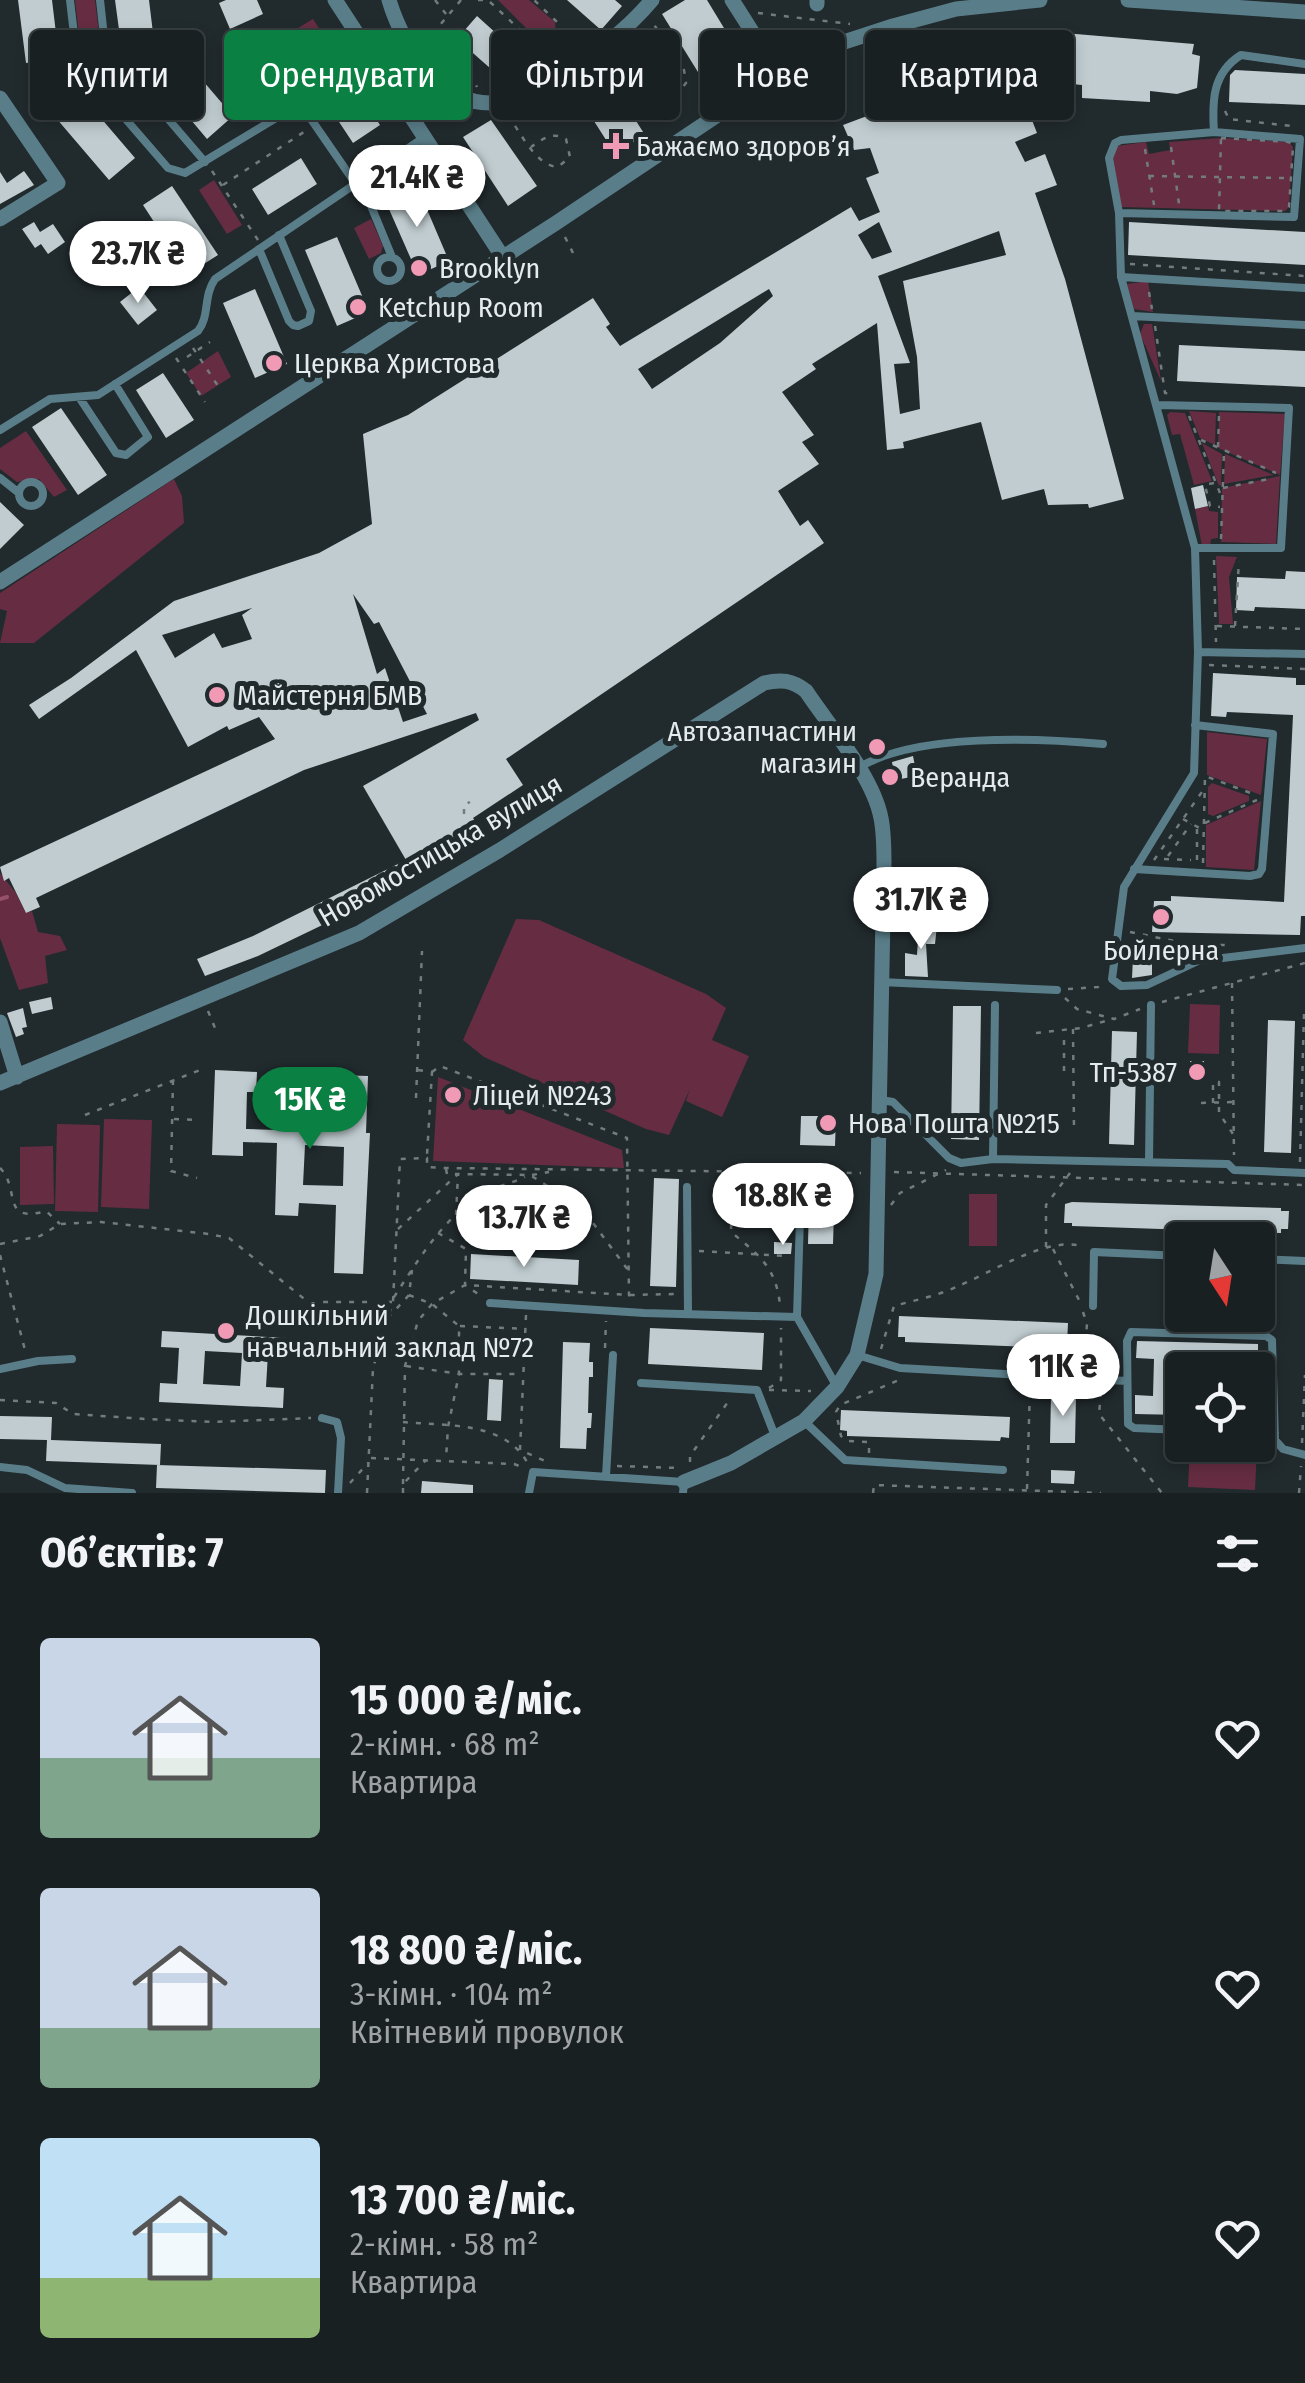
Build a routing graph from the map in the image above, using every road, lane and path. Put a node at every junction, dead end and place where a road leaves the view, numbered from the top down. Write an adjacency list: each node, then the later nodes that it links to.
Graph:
1 (70, 0): 18 (lane)
2 (100, 0): 19 (lane)
3 (335, 0): 20 (street)
4 (389, 0): 21 (street)
5 (435, 0): 16 (path)
6 (461, 0): 16 (path)
7 (478, 0): 12 (path)
8 (534, 0): 23 (path)
9 (732, 0): 26 (street)
10 (1040, 0): 27 (street)
11 (1128, 0): 14 (street)
12 (490, 1): 22 (path)
13 (648, 5): 24 (street); 25 (path)
14 (1303, 8)
15 (752, 12): 17 (path)
16 (448, 16): 33 (path)
17 (859, 25)
18 (73, 30)
19 (103, 30)
20 (355, 30)
21 (400, 30)
22 (522, 30)
23 (560, 30)
24 (620, 30)
25 (662, 30)
26 (751, 30)
27 (845, 42)
28 (680, 63): 30 (path)
29 (1305, 64): 47 (lane)
30 (680, 91)
31 (0, 98): 62 (street)
32 (471, 100): 33 (street)
33 (481, 102): 34 (street)
34 (491, 102)
35 (1222, 105): 46 (path)
36 (126, 120): 52 (lane)
37 (169, 120): 52 (lane)
38 (256, 120): 45 (path)
39 (272, 120): 45 (lane)
40 (313, 120): 44 (lane)
41 (415, 120): 48 (street)
42 (511, 120): 51 (path)
43 (709, 120): 67 (street)
44 (316, 124): 57 (lane); 58 (path)
45 (261, 127): 52 (lane)
46 (1305, 128)
47 (1214, 132): 49 (lane); 61 (lane)
48 (426, 136): 57 (lane); 67 (street)
49 (1170, 136): 50 (lane); 55 (path)
50 (1143, 138): 54 (path); 59 (lane)
51 (531, 147): 51 (path)
52 (205, 162): 58 (path)
53 (1220, 175): 55 (path); 56 (path); 56 (path); 56 (path)
54 (1150, 176): 55 (path); 60 (path)
55 (1175, 176): 61 (path)
56 (1290, 179)
57 (358, 181): 63 (lane); 68 (lane)
58 (223, 186): 65 (path)
59 (1119, 213): 60 (lane); 71 (lane)
60 (1156, 214): 61 (lane)
61 (1180, 214)
62 (0, 219)
63 (279, 235): 65 (lane); 65 (lane)
64 (568, 242): 66 (path)
65 (260, 248): 77 (lane)
66 (574, 253)
67 (502, 256): 101 (street)
68 (392, 257)
69 (1124, 263): 70 (path)
70 (1305, 276)
71 (1122, 277): 72 (lane); 74 (lane)
72 (1147, 278): 73 (lane); 75 (path)
73 (1305, 288)
74 (1132, 316): 75 (lane); 87 (lane)
75 (1154, 317): 76 (lane); 84 (path)
76 (1305, 325)
77 (187, 338): 79 (lane); 80 (path)
78 (210, 342): 80 (path)
79 (170, 349): 82 (lane); 86 (path)
80 (196, 351): 81 (path); 83 (path)
81 (186, 357)
82 (115, 384): 85 (lane); 85 (lane)
83 (218, 386)
84 (1184, 394)
85 (79, 397): 90 (lane)
86 (205, 402)
87 (1156, 405): 98 (lane); 99 (lane)
88 (1186, 409): 91 (path)
89 (1220, 410): 92 (path)
90 (0, 430)
91 (1198, 439): 92 (path); 94 (path)
92 (1221, 450): 95 (path); 95 (path)
93 (0, 478): 96 (lane)
94 (1216, 482): 95 (path); 97 (path)
95 (1220, 488): 97 (path)
96 (19, 493)
97 (1222, 507): 98 (path)
98 (1218, 546): 99 (lane); 102 (path)
99 (1196, 548): 105 (lane)
100 (1239, 554): 103 (path)
101 (0, 582)
102 (1216, 626): 103 (path); 106 (path)
103 (1236, 626): 104 (path)
104 (1305, 628)
105 (1198, 652): 106 (lane); 110 (lane)
106 (1217, 652): 107 (lane)
107 (1305, 654)
108 (1208, 665): 109 (path)
109 (1305, 669)
110 (1195, 724): 124 (lane); 124 (lane)
111 (1104, 744): 112 (lane)
112 (858, 768): 135 (street); 150 (street, Новомостицька вулиця)
113 (1205, 776): 114 (path); 117 (path); 119 (path)
114 (1205, 788): 117 (path); 119 (path)
115 (470, 802): 116 (path)
116 (464, 814)
117 (1183, 819): 118 (path)
118 (1191, 824): 120 (path); 122 (path)
119 (1204, 824): 121 (path)
120 (1198, 827): 121 (path); 123 (path)
121 (1204, 831): 125 (path)
122 (1167, 858)
123 (1196, 861)
124 (1134, 869): 127 (lane)
125 (1203, 870)
126 (1126, 926): 128 (path)
127 (1114, 943): 132 (lane); 132 (lane)
128 (1240, 945)
129 (1305, 948): 131 (lane)
130 (422, 951): 147 (path)
131 (1245, 958): 132 (lane); 134 (path)
132 (1198, 961)
133 (1305, 963): 134 (path)
134 (1248, 978): 136 (path)
135 (880, 982): 137 (lane); 154 (street)
136 (1232, 982): 139 (path); 156 (path)
137 (1057, 990): 141 (path)
138 (995, 1005): 165 (lane)
139 (1151, 1005): 141 (path); 167 (lane)
140 (1304, 1013): 177 (path)
141 (1114, 1019): 143 (path)
142 (0, 1022): 150 (street)
143 (1073, 1029): 144 (path); 162 (path)
144 (1064, 1030): 145 (path); 149 (path)
145 (1036, 1033)
146 (200, 1070): 151 (path)
147 (417, 1070): 148 (path); 153 (path)
148 (432, 1072): 164 (path); 174 (path)
149 (1064, 1072)
150 (17, 1076): 152 (street, Новомостицька вулиця)
151 (173, 1080): 159 (path); 160 (path)
152 (0, 1083)
153 (416, 1098)
154 (880, 1100): 168 (lane); 173 (street)
155 (1219, 1102): 156 (path); 158 (path); 158 (path); 163 (path)
156 (1235, 1102): 163 (path)
157 (1201, 1103): 158 (path)
158 (1213, 1103)
159 (86, 1115)
160 (172, 1119): 161 (path); 181 (path)
161 (198, 1120)
162 (1074, 1130)
163 (1234, 1136): 172 (path)
164 (427, 1158): 170 (path); 191 (path)
165 (992, 1159): 166 (lane); 168 (lane)
166 (1079, 1161): 167 (lane); 182 (path)
167 (1149, 1162): 172 (lane)
168 (961, 1163): 180 (path)
169 (0, 1168): 189 (path)
170 (446, 1168): 171 (path); 178 (path)
171 (556, 1170): 174 (path); 179 (path)
172 (1234, 1170): 177 (lane); 183 (path)
173 (878, 1171): 176 (path); 180 (path); 190 (street)
174 (629, 1172): 175 (path); 205 (path)
175 (732, 1172): 176 (path); 192 (path)
176 (766, 1172): 186 (path)
177 (1302, 1172): 184 (path)
178 (458, 1174): 179 (path); 187 (path); 191 (path)
179 (530, 1175): 187 (path); 205 (path)
180 (934, 1175): 182 (path); 190 (path)
181 (198, 1178)
182 (1066, 1178): 183 (path); 195 (path)
183 (1242, 1182): 184 (path)
184 (1302, 1185)
185 (687, 1187): 197 (lane)
186 (766, 1203)
187 (456, 1215): 193 (path)
188 (800, 1217): 201 (lane)
189 (60, 1224): 194 (path); 210 (path)
190 (877, 1227): 222 (street)
191 (397, 1229): 210 (path)
192 (731, 1232)
193 (438, 1233): 204 (path); 206 (path)
194 (0, 1244)
195 (1046, 1248): 196 (path); 224 (path)
196 (1052, 1248): 198 (path); 233 (path)
197 (688, 1250): 201 (path); 207 (lane)
198 (1094, 1252): 200 (lane); 214 (lane)
199 (0, 1255): 225 (path)
200 (1165, 1255)
201 (799, 1256): 216 (lane)
202 (1275, 1260): 203 (lane)
203 (1305, 1261)
204 (412, 1270): 208 (path); 210 (path)
205 (628, 1272): 209 (path)
206 (465, 1285): 209 (path); 211 (path); 212 (path)
207 (688, 1294): 209 (path); 215 (lane)
208 (409, 1295): 212 (path); 217 (path)
209 (629, 1295)
210 (393, 1300): 217 (path)
211 (490, 1302): 213 (lane)
212 (432, 1304): 218 (path); 226 (path)
213 (527, 1304): 215 (lane); 219 (path)
214 (1093, 1306)
215 (688, 1314): 216 (lane)
216 (797, 1317): 237 (lane)
217 (386, 1320): 252 (path)
218 (459, 1326): 219 (path); 229 (path)
219 (526, 1329): 230 (path)
220 (1274, 1352): 235 (lane)
221 (613, 1355): 256 (lane)
222 (856, 1355): 224 (lane); 237 (street)
223 (72, 1359): 227 (lane)
224 (874, 1360): 228 (lane)
225 (26, 1362)
226 (405, 1366): 229 (path); 243 (path)
227 (0, 1368)
228 (910, 1369): 232 (lane); 254 (path)
229 (459, 1374): 230 (path); 244 (path)
230 (524, 1374): 248 (path)
231 (1305, 1375): 272 (path)
232 (1030, 1376): 233 (lane); 263 (path)
233 (1082, 1378): 234 (lane)
234 (1102, 1380): 235 (lane); 271 (path)
235 (1127, 1381): 245 (lane)
236 (641, 1384): 238 (lane)
237 (835, 1384): 239 (path); 242 (street)
238 (731, 1389): 239 (lane); 256 (path)
239 (758, 1390): 247 (lane)
240 (0, 1400): 241 (path)
241 (322, 1418): 265 (lane)
242 (804, 1421): 247 (street); 254 (lane)
243 (403, 1422): 244 (path); 250 (path)
244 (448, 1427): 248 (path); 253 (path)
245 (1165, 1429)
246 (1275, 1435): 249 (lane)
247 (776, 1438): 262 (street)
248 (520, 1450): 255 (path); 259 (path)
249 (1305, 1455)
250 (403, 1457): 251 (path); 252 (path); 261 (path)
251 (428, 1458): 253 (path); 261 (path)
252 (369, 1460): 265 (path); 266 (path)
253 (446, 1460): 259 (path)
254 (869, 1461): 258 (lane)
255 (555, 1465)
256 (607, 1465): 260 (lane)
257 (0, 1467): 264 (lane)
258 (1002, 1470)
259 (532, 1472): 260 (lane); 268 (lane)
260 (606, 1476): 262 (lane)
261 (403, 1484): 267 (path)
262 (684, 1487)
263 (1027, 1490): 269 (path); 270 (path)
264 (132, 1493)
265 (340, 1493)
266 (368, 1493)
267 (403, 1493)
268 (530, 1493)
269 (874, 1493)
270 (1101, 1493)
271 (1162, 1493)
272 (1300, 1493)

